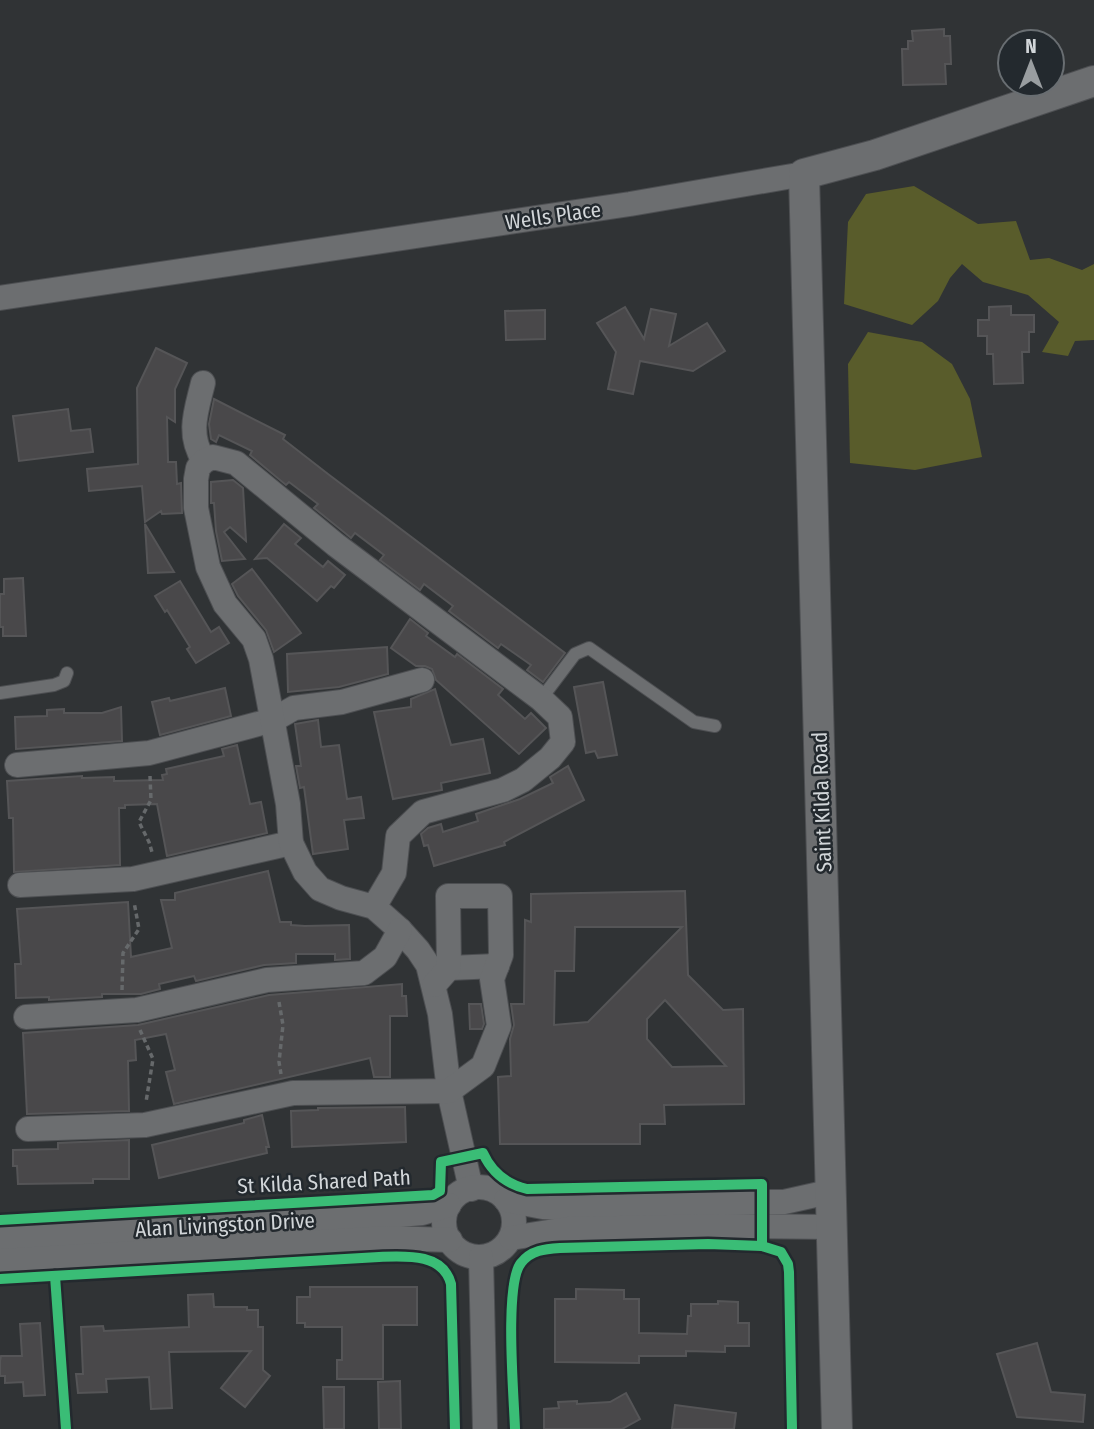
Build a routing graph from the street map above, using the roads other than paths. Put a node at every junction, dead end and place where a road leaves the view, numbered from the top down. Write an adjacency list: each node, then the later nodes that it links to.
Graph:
1 (1094, 81): 2 (street, Wells Place)
2 (804, 174): 3 (street, Wells Place); 23 (street, Saint Kilda Road)
3 (0, 298)
4 (203, 383): 5 (street)
5 (204, 461): 9 (street); 10 (street)
6 (67, 673): 8 (lane)
7 (422, 680): 10 (street)
8 (0, 693)
9 (541, 699): 11 (lane); 15 (street)
10 (273, 720): 12 (street); 13 (street)
11 (715, 726)
12 (17, 765)
13 (291, 843): 14 (street); 15 (street)
14 (20, 886)
15 (374, 907): 16 (street)
16 (400, 930): 18 (street); 19 (street)
17 (497, 966): 18 (street); 18 (street); 20 (street)
18 (441, 977): 20 (street)
19 (26, 1017)
20 (449, 1091): 21 (street); 22 (street)
21 (28, 1129)
22 (471, 1188): 24 (street); 25 (street)
23 (833, 1191): 24 (street); 26 (street, Saint Kilda Road)
24 (506, 1200): 28 (street)
25 (449, 1205): 27 (street, Alan Livingston Drive); 29 (street)
26 (833, 1227): 28 (street); 33 (street, Saint Kilda Road)
27 (0, 1238)
28 (511, 1238): 30 (street)
29 (450, 1240): 30 (street); 31 (street, Alan Livingston Drive)
30 (481, 1257): 32 (street)
31 (0, 1261)
32 (485, 1429)
33 (837, 1429)

